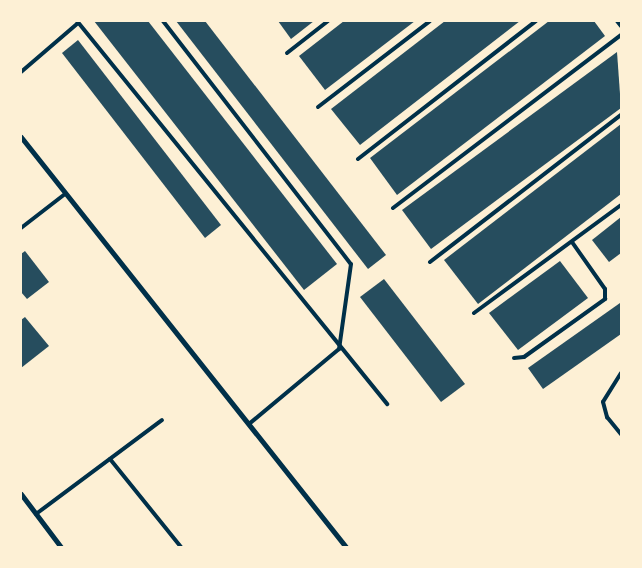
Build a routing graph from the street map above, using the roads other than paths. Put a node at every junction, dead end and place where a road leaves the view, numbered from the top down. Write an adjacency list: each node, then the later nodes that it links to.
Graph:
1 (163, 21): 22 (lane)
2 (328, 21): 9 (lane)
3 (430, 21): 11 (lane)
4 (536, 21): 14 (lane)
5 (617, 21): 7 (lane)
6 (77, 23): 10 (lane); 22 (lane)
7 (621, 26)
8 (621, 34): 17 (lane)
9 (287, 52)
10 (21, 72)
11 (318, 107)
12 (621, 115): 20 (lane)
13 (21, 137): 15 (street)
14 (358, 159)
15 (65, 194): 18 (lane); 27 (street)
16 (621, 205): 19 (lane)
17 (393, 208)
18 (21, 228)
19 (572, 242): 21 (lane); 23 (lane)
20 (430, 262)
21 (474, 313)
22 (339, 349): 25 (lane); 27 (lane)
23 (514, 358)
24 (621, 373): 28 (lane)
25 (387, 404)
26 (162, 420): 29 (lane)
27 (249, 424): 34 (street)
28 (621, 434)
29 (110, 459): 31 (lane); 33 (lane)
30 (21, 494): 31 (street)
31 (36, 514): 32 (street)
32 (61, 547)
33 (181, 547)
34 (346, 547)

